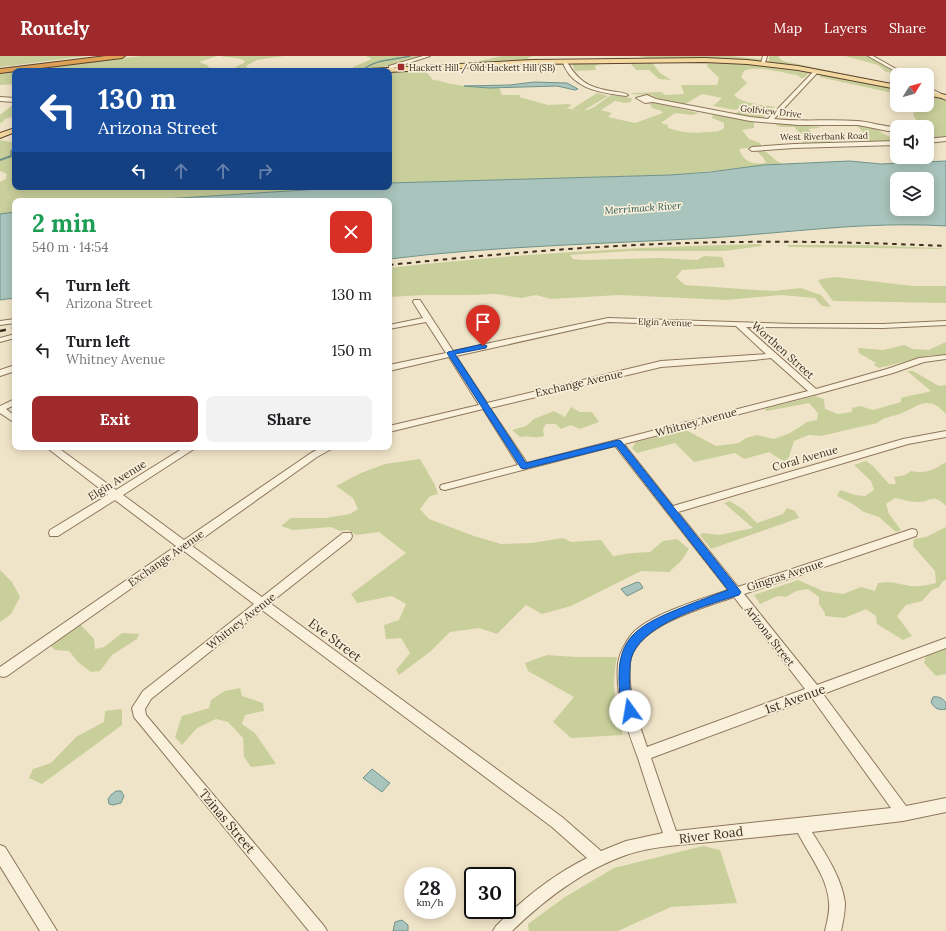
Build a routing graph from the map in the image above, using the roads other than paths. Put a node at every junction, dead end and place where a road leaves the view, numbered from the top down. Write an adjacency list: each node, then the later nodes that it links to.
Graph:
1 (100, 56): 10 (highway)
2 (122, 56): 11 (highway)
3 (428, 56): 12 (street)
4 (765, 56): 8 (street)
5 (870, 56): 13 (street)
6 (631, 58): 7 (main road); 8 (main road)
7 (564, 61): 15 (main road); 20 (street)
8 (763, 63): 17 (main road)
9 (12, 68): 16 (highway)
10 (14, 68)
11 (17, 68)
12 (391, 68)
13 (892, 68)
14 (12, 69): 16 (highway)
15 (392, 69)
16 (0, 70)
17 (817, 71): 18 (main road); 26 (street)
18 (890, 86)
19 (934, 92): 22 (street)
20 (626, 95)
21 (934, 95): 22 (main road)
22 (945, 97)
23 (0, 99): 24 (street)
24 (12, 100)
25 (653, 100): 26 (street, Golfview Drive)
26 (769, 121): 27 (street, Golfview Drive)
27 (888, 129): 29 (street, Golfview Drive)
28 (12, 131): 30 (main road)
29 (890, 134)
30 (0, 136)
31 (946, 139): 32 (street)
32 (934, 140)
33 (890, 143): 34 (street, West Riverbank Road)
34 (752, 149)
35 (417, 302): 36 (street)
36 (428, 319): 41 (street); 44 (street)
37 (12, 321): 39 (street)
38 (946, 322): 40 (street, Elgin Avenue)
39 (0, 323)
40 (738, 324): 44 (street, Elgin Avenue); 45 (street, Worthen Street)
41 (392, 326)
42 (12, 337): 43 (street)
43 (0, 340)
44 (451, 353): 47 (street, Elgin Avenue); 52 (street)
45 (772, 355): 50 (street, Worthen Street); 52 (street, Exchange Avenue)
46 (946, 358): 50 (street, Whitney Avenue)
47 (392, 367)
48 (12, 369): 49 (street)
49 (0, 373)
50 (814, 392): 57 (street, Whitney Avenue)
51 (12, 403): 53 (street)
52 (484, 406): 55 (street, Exchange Avenue); 61 (street)
53 (0, 409): 54 (street)
54 (12, 418)
55 (392, 428)
56 (946, 434): 64 (street, Coral Avenue)
57 (618, 442): 61 (street, Whitney Avenue); 64 (street, Arizona Street)
58 (58, 450): 63 (street, Eve Street)
59 (187, 450): 63 (street, Elgin Avenue)
60 (324, 450): 68 (street, Exchange Avenue)
61 (524, 466): 62 (street, Whitney Avenue)
62 (445, 488)
63 (115, 495): 65 (street, Elgin Avenue); 68 (street, Eve Street)
64 (672, 510): 69 (street, Arizona Street)
65 (54, 533)
66 (912, 533): 69 (street, Gingras Avenue)
67 (347, 536): 70 (street, Whitney Avenue)
68 (184, 546): 70 (street, Eve Street); 72 (street, Exchange Avenue)
69 (736, 592): 73 (street, Arizona Street); 75 (street, Gingras Avenue)
70 (262, 603): 74 (street, Whitney Avenue); 81 (street, Eve Street)
71 (946, 643): 73 (street, 1st Avenue)
72 (3, 672)
73 (815, 692): 75 (street, 1st Avenue); 77 (street, Arizona Street)
74 (138, 708): 83 (street, Tzinas Street)
75 (644, 754): 79 (street, Gingras Avenue)
76 (946, 805): 77 (street, River Road)
77 (903, 814): 78 (street, River Road)
78 (801, 825): 79 (street, River Road); 85 (street)
79 (672, 839): 81 (street, River Road)
80 (0, 852): 82 (street)
81 (600, 859): 84 (street, River Road)
82 (49, 931)
83 (319, 931)
84 (501, 931)
85 (833, 931)

